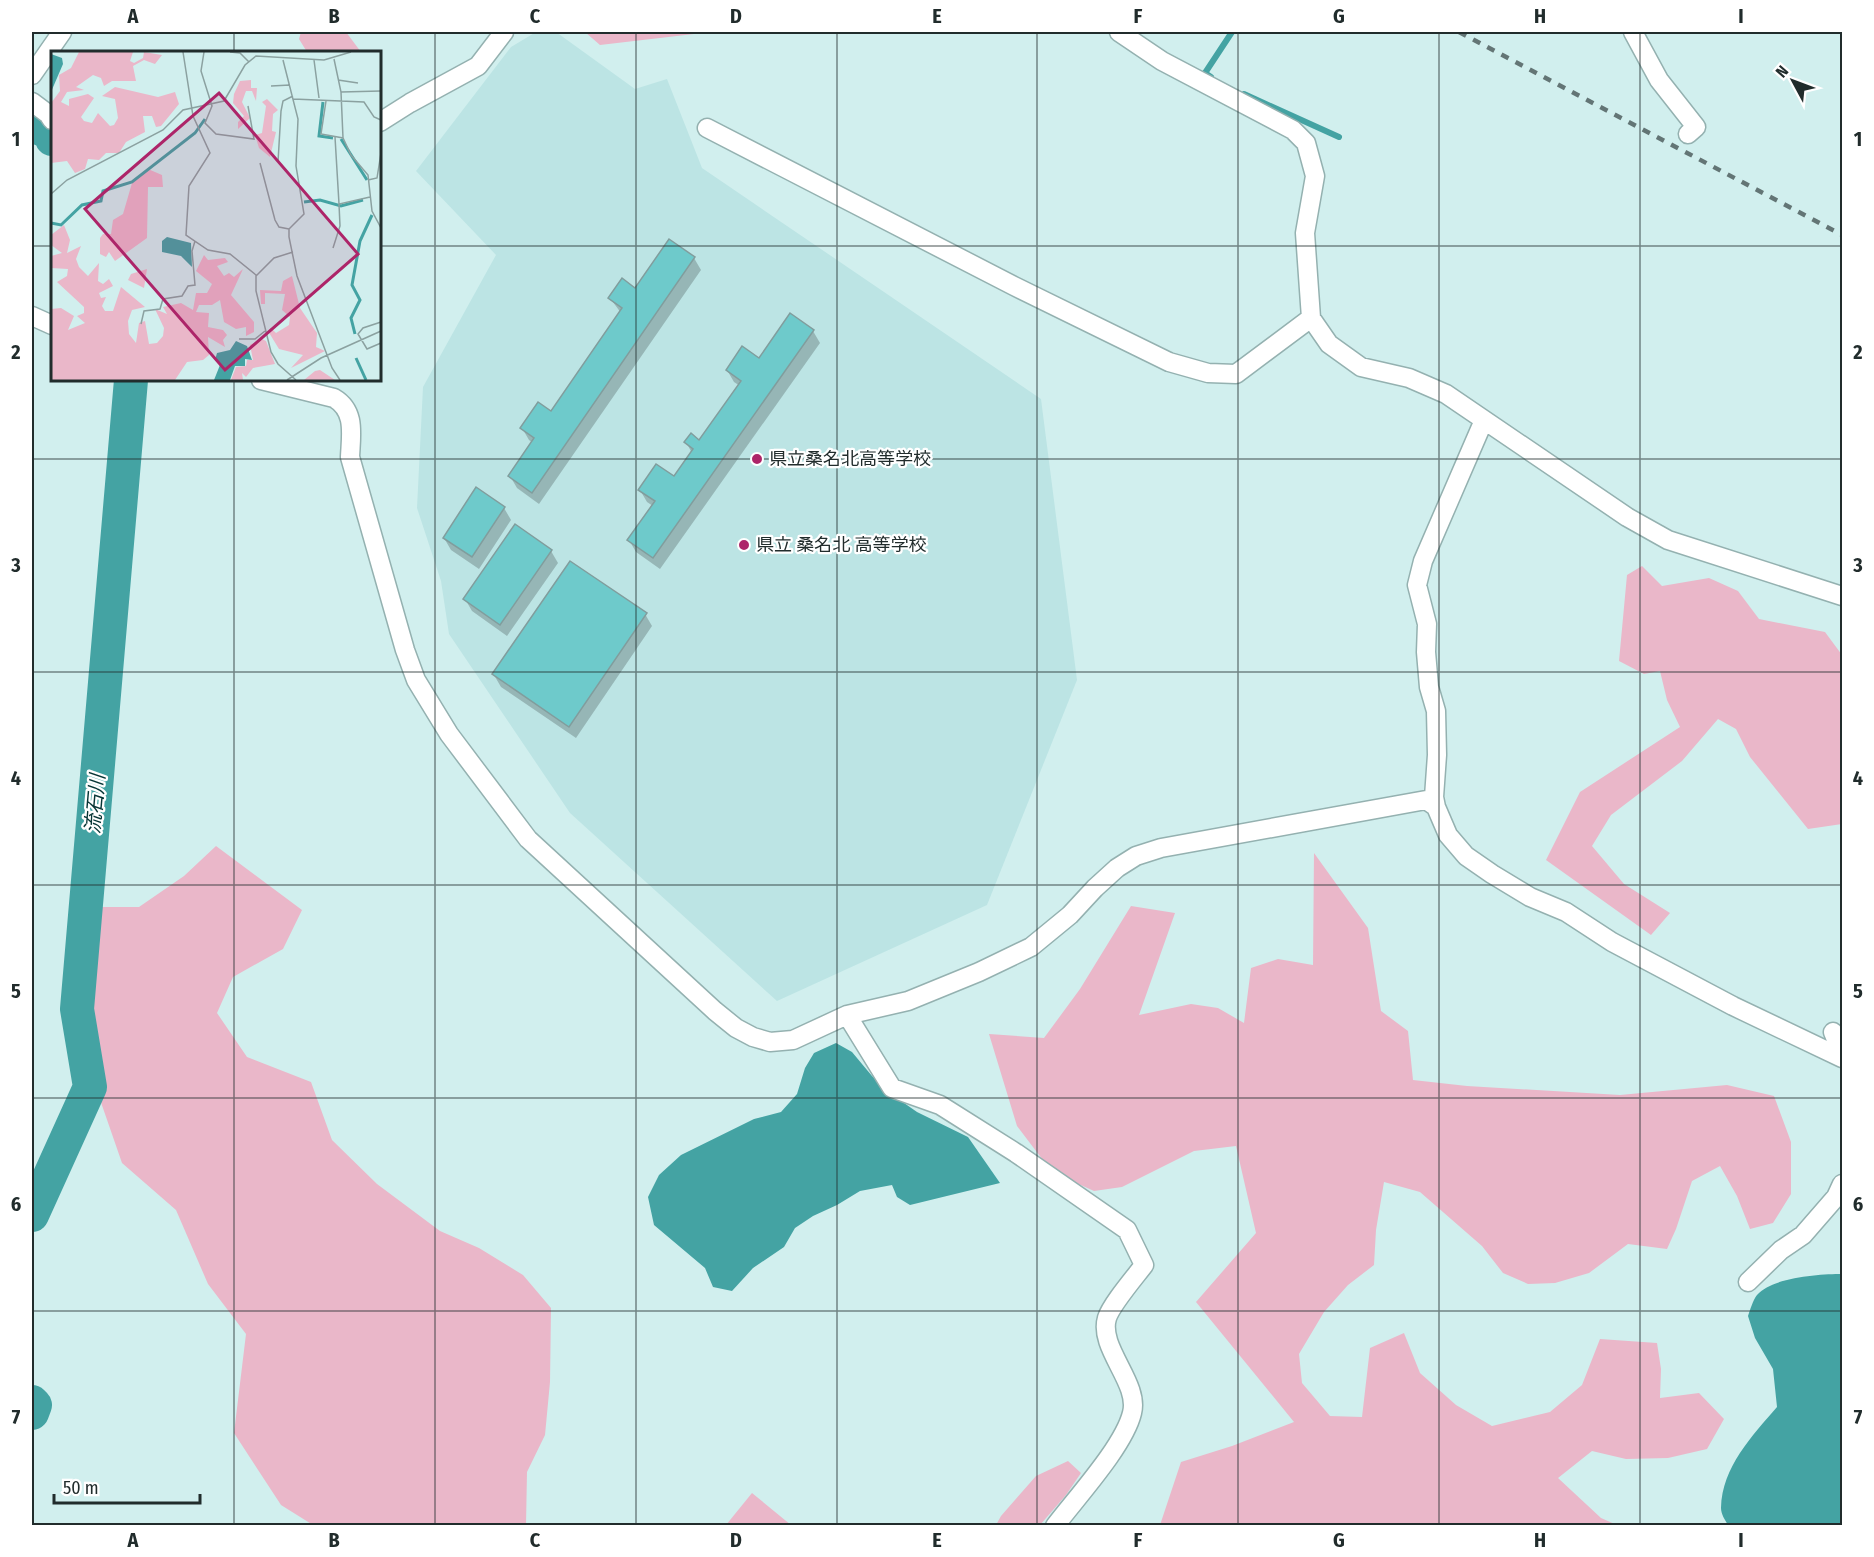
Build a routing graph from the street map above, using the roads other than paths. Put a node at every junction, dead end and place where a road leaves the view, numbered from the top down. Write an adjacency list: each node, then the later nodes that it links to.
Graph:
1 (62, 32): 5 (street)
2 (504, 32): 8 (street)
3 (1119, 32): 12 (street)
4 (1633, 32): 10 (street)
5 (32, 75)
6 (32, 102): 7 (street)
7 (51, 118)
8 (381, 121)
9 (707, 128): 12 (street)
10 (1688, 134)
11 (32, 316): 13 (street)
12 (1311, 318): 15 (street)
13 (51, 325)
14 (265, 381): 18 (street)
15 (1485, 420): 16 (street); 17 (street)
16 (1842, 596)
17 (1436, 807): 18 (street); 20 (street)
18 (848, 1015): 23 (street)
19 (1833, 1032): 20 (street)
20 (1842, 1056)
21 (1842, 1184): 22 (street)
22 (1748, 1282)
23 (1055, 1526)

